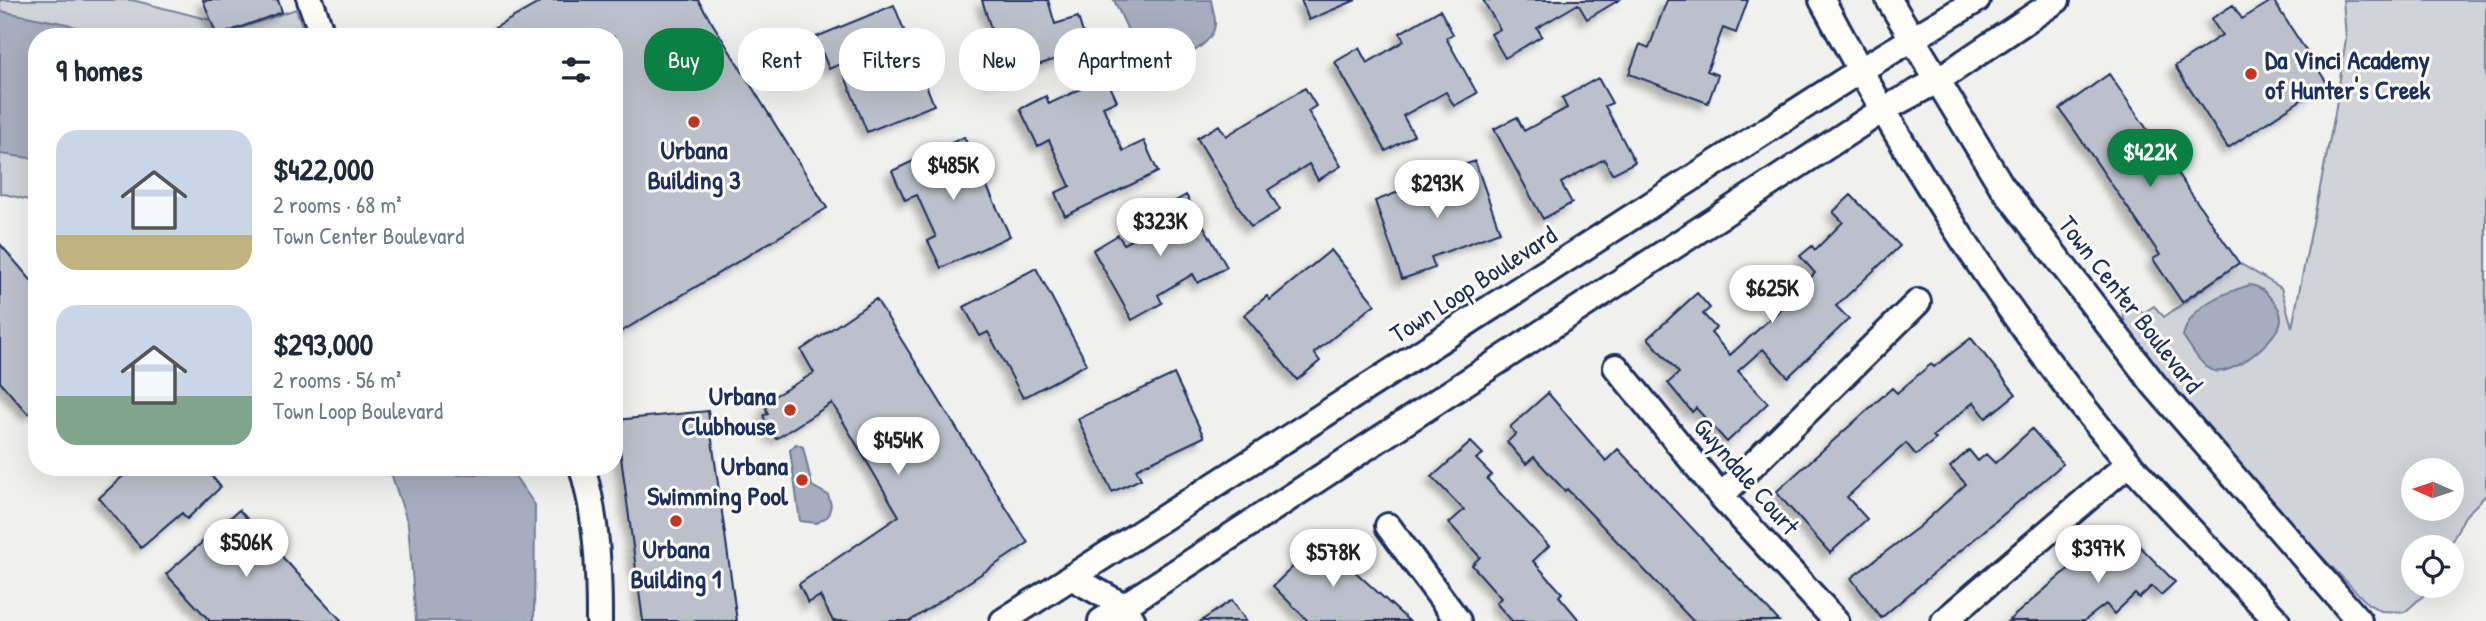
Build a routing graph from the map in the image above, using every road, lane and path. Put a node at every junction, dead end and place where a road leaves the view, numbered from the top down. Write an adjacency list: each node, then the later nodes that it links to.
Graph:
1 (310, 0): 6 (street)
2 (1822, 0): 8 (street)
3 (1889, 0): 7 (street, Town Center Boulevard)
4 (1977, 0): 7 (street, Town Loop Boulevard)
5 (2057, 0): 9 (street)
6 (320, 28)
7 (1911, 41): 8 (street, Town Loop Boulevard); 9 (street, Town Center Boulevard)
8 (1859, 71): 10 (street); 17 (street, Town Loop Boulevard)
9 (1936, 82): 10 (street); 26 (street, Town Center Boulevard)
10 (1881, 111): 13 (street); 18 (street)
11 (1918, 302): 15 (street)
12 (1616, 367): 15 (street, Gwyndale Court)
13 (2129, 463): 24 (street); 25 (street)
14 (585, 476): 19 (street)
15 (1721, 496): 23 (street, Gwyndale Court)
16 (1388, 526): 22 (street)
17 (1071, 578): 18 (street); 20 (street, Town Loop Boulevard)
18 (1129, 614): 21 (street)
19 (599, 621)
20 (1003, 621)
21 (1101, 621)
22 (1458, 621)
23 (1836, 621)
24 (1944, 621)
25 (2277, 621)
26 (2359, 621)

